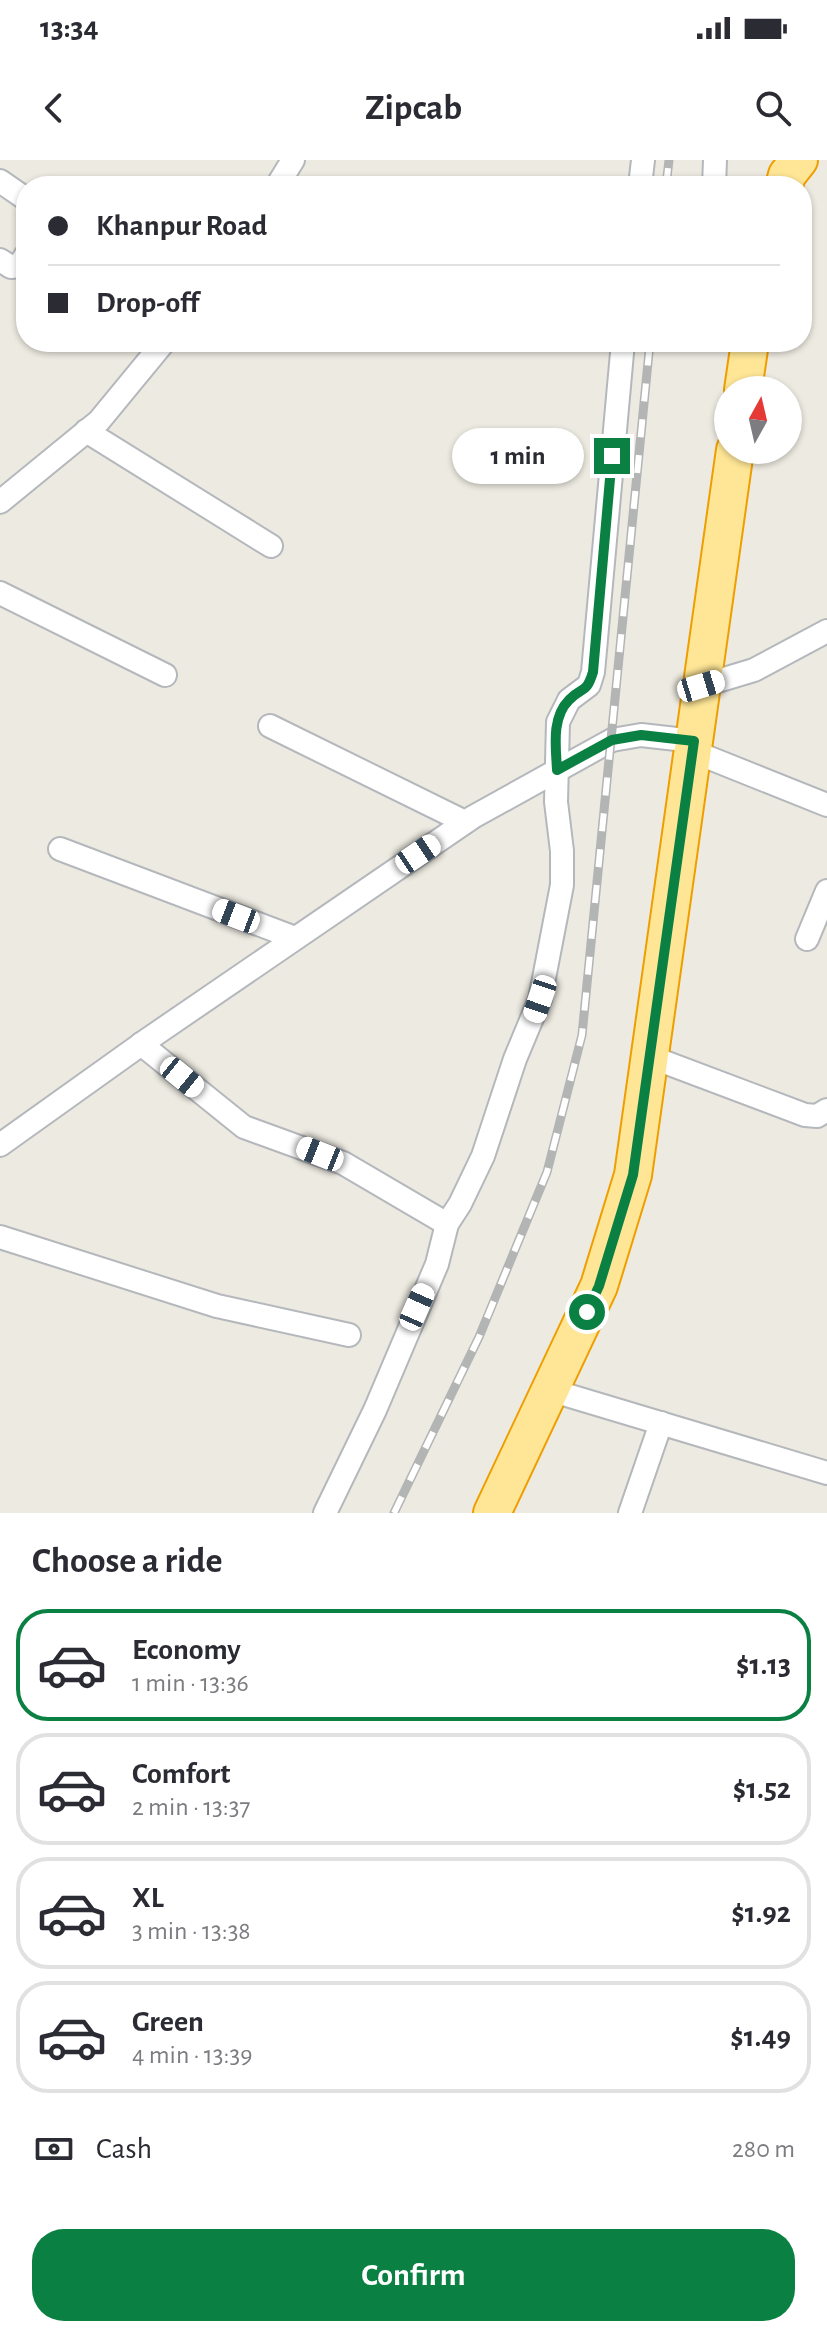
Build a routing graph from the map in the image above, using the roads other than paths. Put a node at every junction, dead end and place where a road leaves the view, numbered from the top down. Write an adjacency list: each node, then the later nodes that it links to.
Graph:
1 (799, 160): 2 (highway)
2 (787, 176)
3 (156, 352): 7 (street)
4 (622, 352): 17 (street)
5 (749, 352): 6 (highway)
6 (745, 376)
7 (86, 431): 9 (street); 10 (street)
8 (733, 464): 14 (highway)
9 (0, 502)
10 (271, 546)
11 (0, 593): 13 (street)
12 (827, 631): 14 (street)
13 (165, 675)
14 (701, 686): 16 (highway)
15 (270, 726): 19 (street)
16 (693, 746): 17 (street); 18 (street); 25 (highway)
17 (557, 770): 19 (street); 28 (street)
18 (827, 805)
19 (465, 822): 22 (street)
20 (60, 849): 22 (street)
21 (827, 891): 23 (street)
22 (295, 938): 24 (street)
23 (807, 939)
24 (141, 1044): 27 (street); 28 (street)
25 (651, 1057): 26 (street); 31 (highway)
26 (827, 1110)
27 (0, 1145)
28 (447, 1224): 34 (street)
29 (0, 1237): 30 (street)
30 (349, 1335)
31 (550, 1390): 32 (street); 35 (highway)
32 (661, 1423): 33 (street); 36 (street)
33 (827, 1473)
34 (325, 1513)
35 (492, 1513)
36 (630, 1513)

